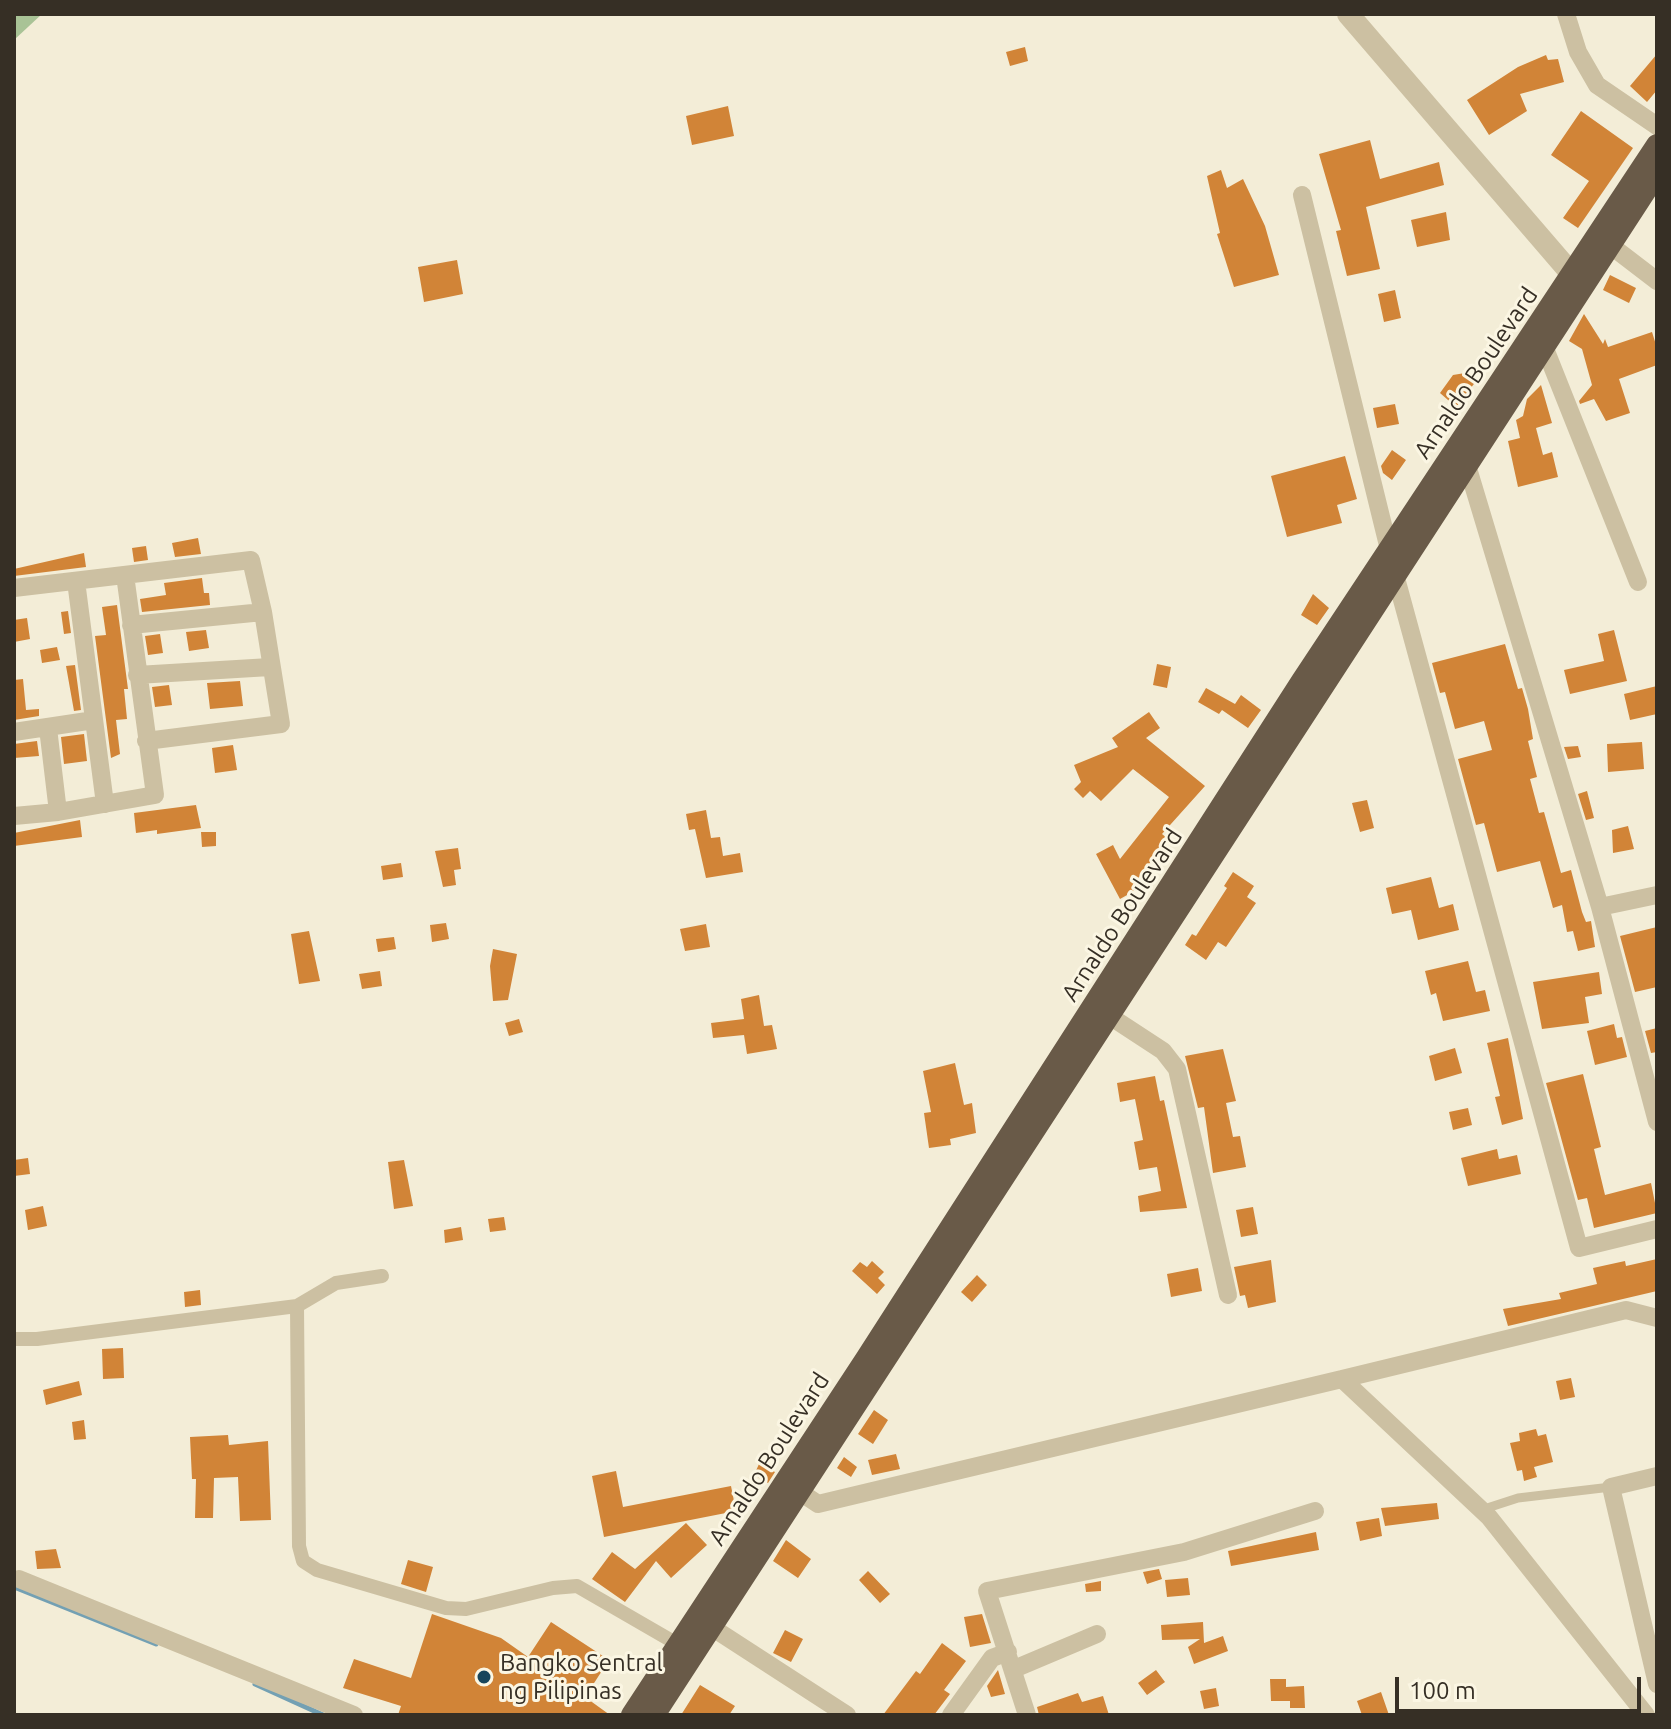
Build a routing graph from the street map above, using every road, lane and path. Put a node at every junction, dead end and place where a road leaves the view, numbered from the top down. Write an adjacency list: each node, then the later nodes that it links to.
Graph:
1 (1348, 14): 8 (street)
2 (1566, 14): 3 (street)
3 (1657, 126)
4 (1657, 145): 8 (highway, Arnaldo Boulevard)
5 (1657, 173): 7 (highway, Arnaldo Boulevard)
6 (1302, 195): 13 (street)
7 (1610, 245): 8 (highway, Arnaldo Boulevard); 9 (street)
8 (1577, 281): 10 (highway, Arnaldo Boulevard); 11 (highway, Arnaldo Boulevard)
9 (1657, 281)
10 (1544, 346): 11 (highway, Arnaldo Boulevard); 17 (street)
11 (1486, 420): 12 (highway, Arnaldo Boulevard); 13 (highway, Arnaldo Boulevard)
12 (1467, 465): 15 (highway, Arnaldo Boulevard); 32 (street)
13 (1389, 551): 15 (street); 23 (highway, Arnaldo Boulevard)
14 (125, 575): 16 (street); 19 (street); 20 (street)
15 (1396, 578): 23 (highway, Arnaldo Boulevard); 37 (street)
16 (76, 581): 18 (street); 24 (street)
17 (1638, 582)
18 (14, 588)
19 (263, 612): 20 (street); 21 (street)
20 (131, 625): 22 (street)
21 (270, 667): 22 (street); 27 (street)
22 (137, 675): 27 (street)
23 (1309, 687): 33 (highway, Arnaldo Boulevard)
24 (94, 720): 25 (street); 28 (street)
25 (48, 728): 26 (street); 29 (street)
26 (14, 732)
27 (146, 741): 28 (street)
28 (105, 804): 29 (street)
29 (58, 812): 30 (street)
30 (14, 816)
31 (1657, 895): 32 (street)
32 (1600, 907): 36 (street)
33 (1135, 959): 34 (highway, Arnaldo Boulevard); 35 (highway, Arnaldo Boulevard)
34 (1108, 1015): 35 (highway, Arnaldo Boulevard); 39 (street)
35 (1046, 1092): 45 (highway, Arnaldo Boulevard)
36 (1657, 1122)
37 (1657, 1229)
38 (382, 1276): 40 (street)
39 (1228, 1295)
40 (297, 1306): 42 (street); 52 (street)
41 (1657, 1318): 43 (street)
42 (14, 1339)
43 (1342, 1379): 45 (street); 47 (street)
44 (1657, 1476): 46 (street)
45 (792, 1486): 50 (highway, Arnaldo Boulevard)
46 (1611, 1487): 47 (lane); 54 (street)
47 (1481, 1510): 61 (street)
48 (1315, 1511): 53 (street)
49 (19, 1579): 55 (street)
50 (704, 1622): 52 (highway, Arnaldo Boulevard); 57 (highway, Arnaldo Boulevard); 58 (street)
51 (1097, 1634): 53 (street)
52 (679, 1645): 56 (highway, Arnaldo Boulevard)
53 (1011, 1660): 59 (street); 60 (street)
54 (1657, 1684)
55 (354, 1715)
56 (632, 1715)
57 (654, 1715)
58 (847, 1715)
59 (951, 1715)
60 (1027, 1715)
61 (1646, 1715)

